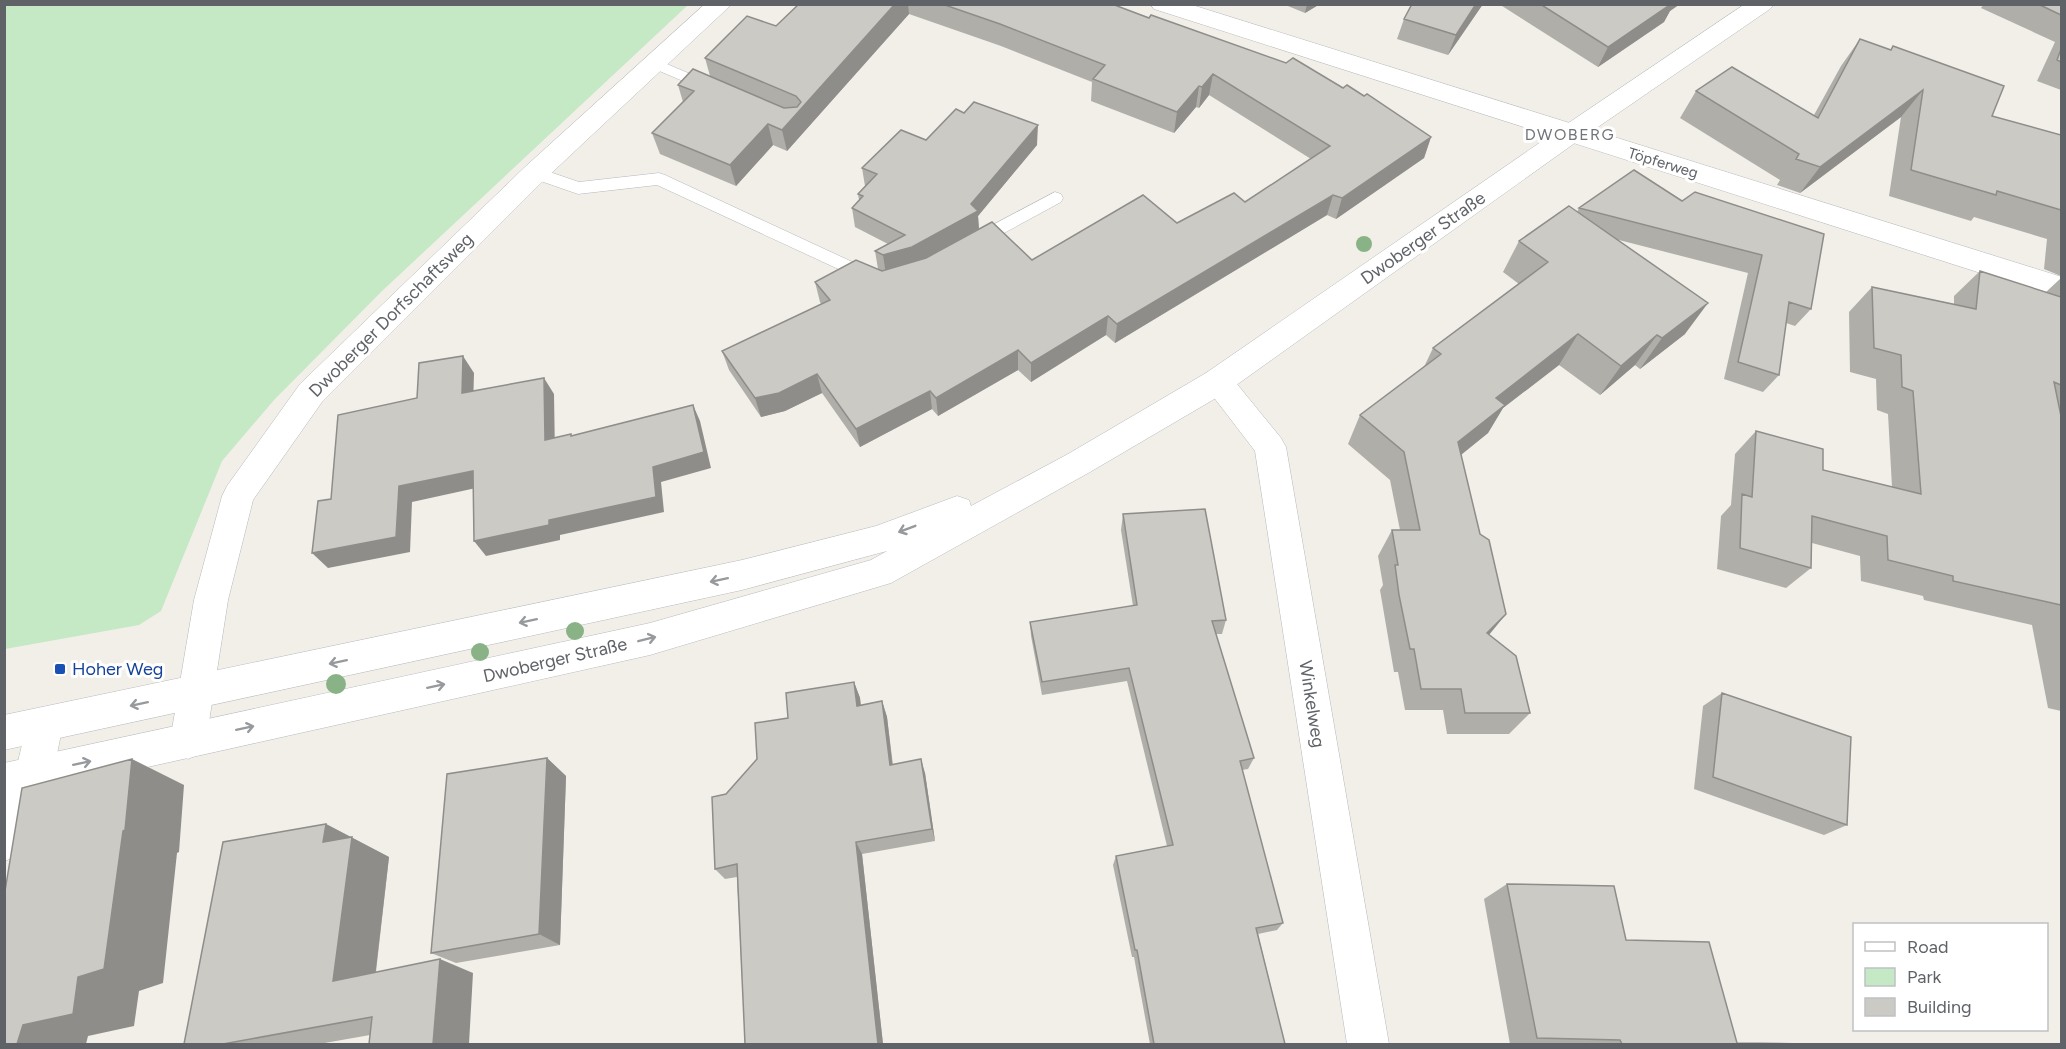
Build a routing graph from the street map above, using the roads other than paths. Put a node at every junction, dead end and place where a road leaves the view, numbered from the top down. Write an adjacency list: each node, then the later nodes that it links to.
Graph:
1 (720, 4): 5 (street, Dwoberger Dorfschaftsweg)
2 (1162, 4): 4 (street, Töpferweg)
3 (1762, 4): 7 (street, Dwoberger Straße)
4 (1201, 10): 7 (street, Töpferweg)
5 (655, 64): 6 (lane); 8 (street, Dwoberger Dorfschaftsweg)
6 (719, 91)
7 (1570, 134): 12 (street, Töpferweg); 13 (street, Dwoberger Straße)
8 (535, 173): 11 (lane); 15 (street, Dwoberger Dorfschaftsweg)
9 (1055, 198): 10 (lane)
10 (962, 249)
11 (885, 284)
12 (2061, 288)
13 (1217, 382): 14 (street, Dwoberger Straße); 21 (street, Winkelweg)
14 (1079, 463): 15 (street, Dwoberger Straße, one-way to 15); 18 (street, Dwoberger Straße, one-way to 14)
15 (196, 692): 16 (street, Dwoberger Straße, one-way to 16); 18 (street, Dwoberger Dorfschaftsweg)
16 (45, 724): 17 (street, Dwoberger Straße); 19 (street)
17 (4, 733)
18 (188, 741): 19 (street, Dwoberger Straße, one-way to 18)
19 (19, 777): 20 (street)
20 (4, 842)
21 (1368, 1044)

